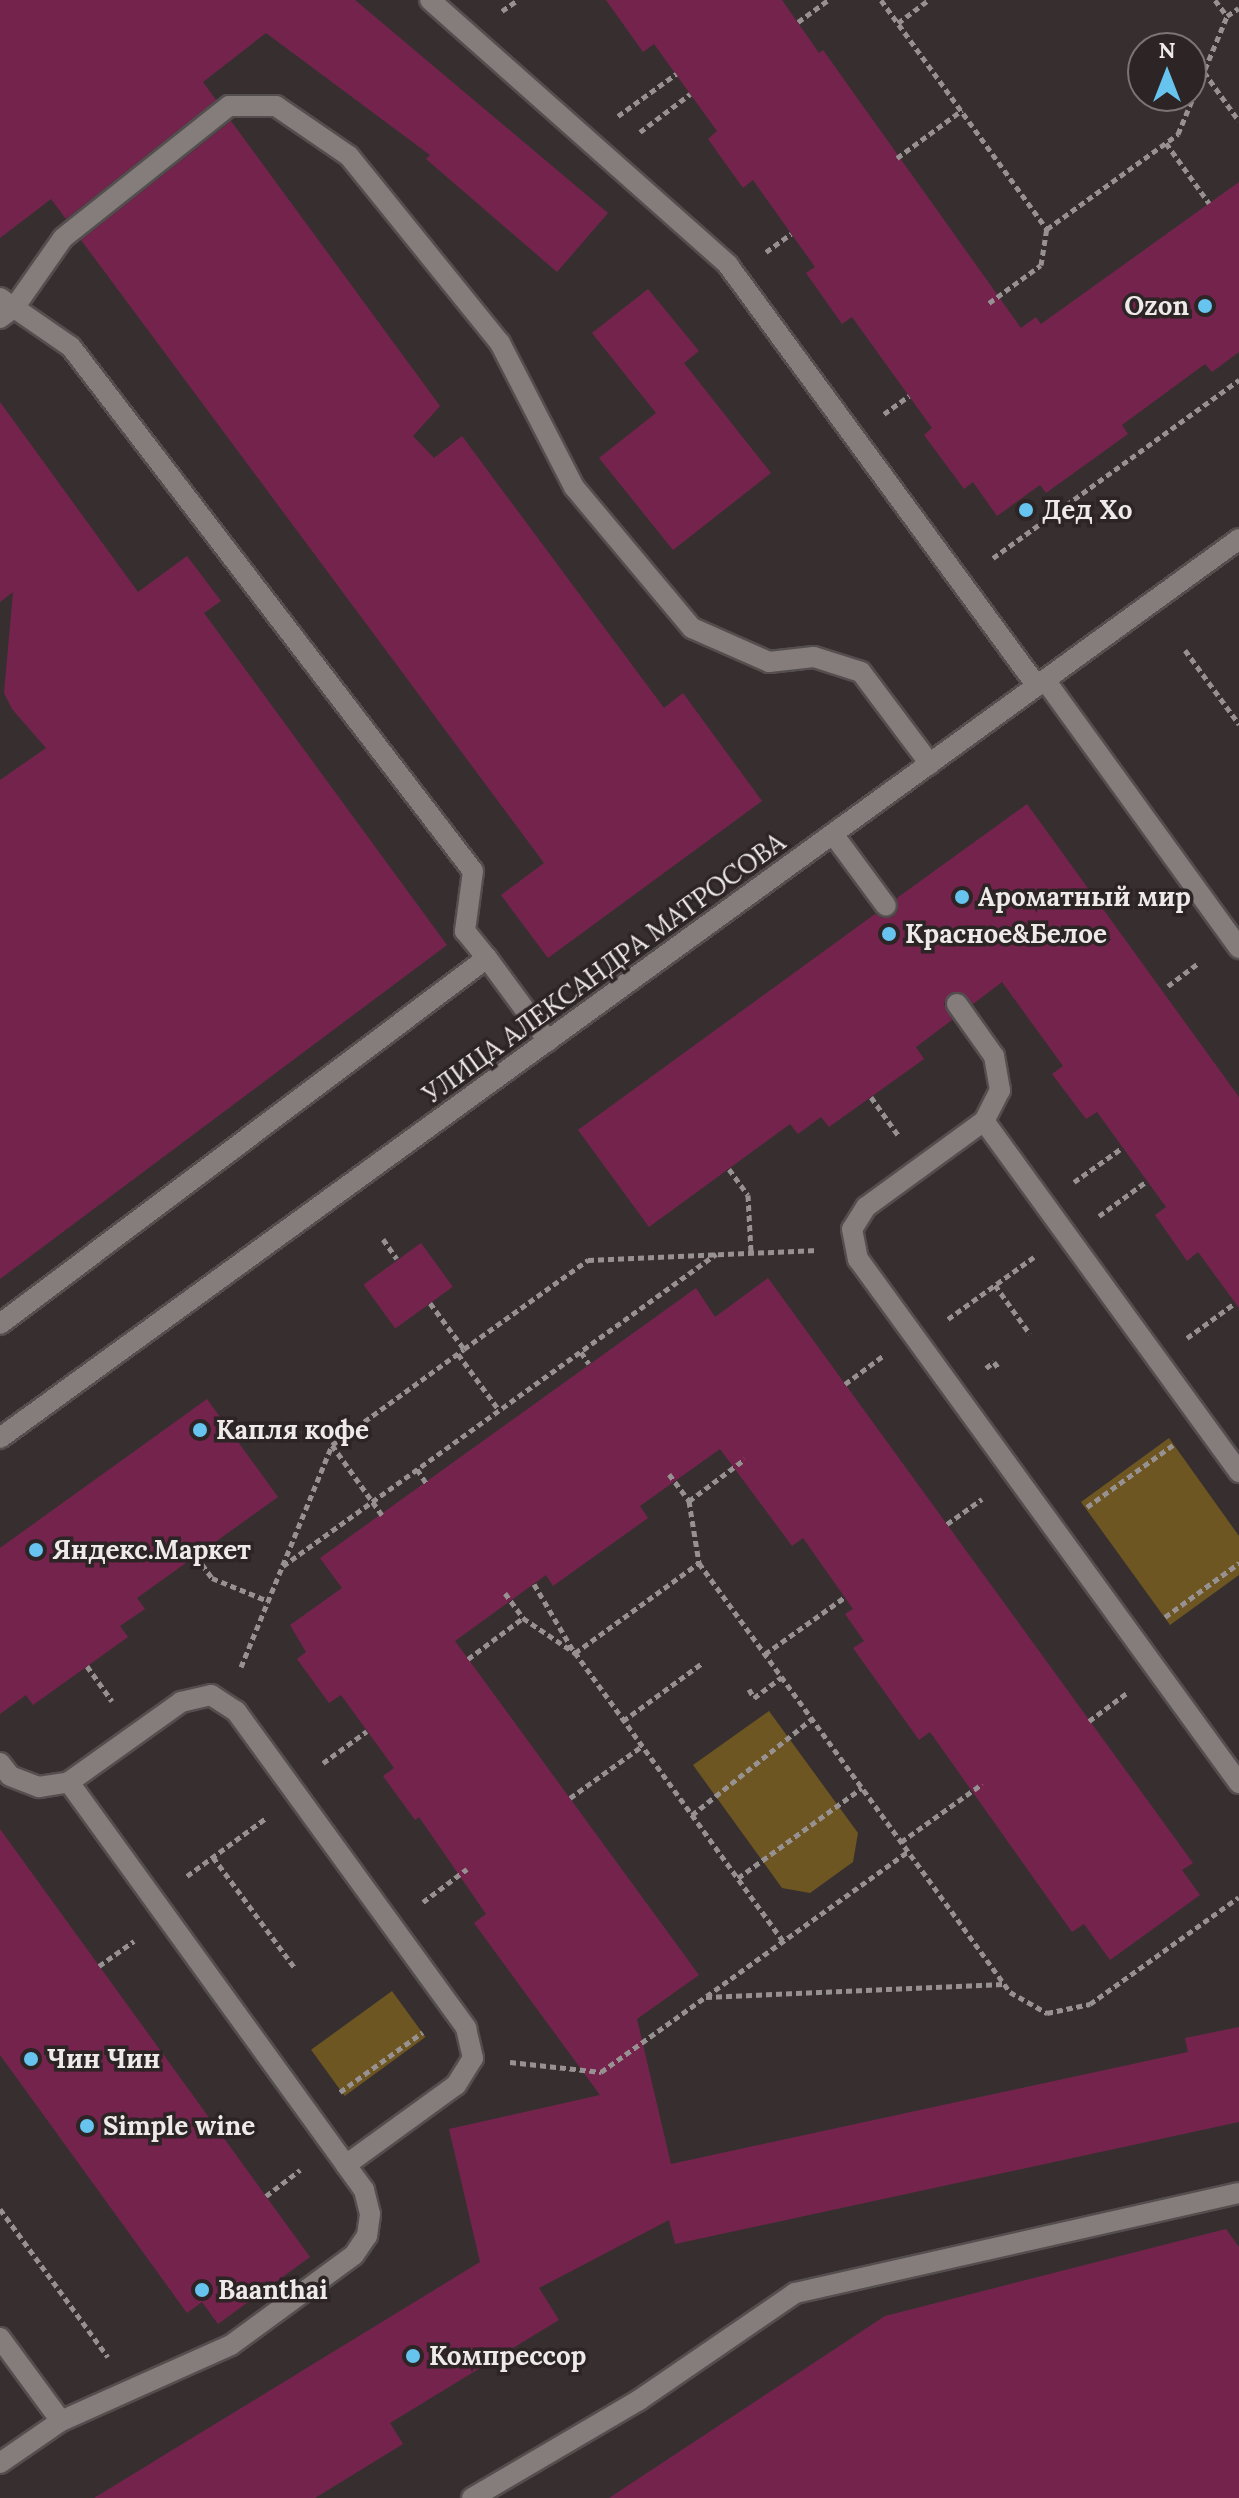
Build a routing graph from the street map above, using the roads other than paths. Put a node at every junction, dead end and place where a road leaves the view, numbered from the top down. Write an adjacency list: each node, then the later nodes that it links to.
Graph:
1 (430, 0): 4 (street)
2 (5, 308): 5 (street); 9 (street)
3 (1239, 539): 4 (street, УЛИЦА АЛЕКСАНДРА МАТРОСОВА)
4 (1041, 683): 5 (street, УЛИЦА АЛЕКСАНДРА МАТРОСОВА); 8 (street)
5 (930, 764): 6 (street, УЛИЦА АЛЕКСАНДРА МАТРОСОВА)
6 (833, 834): 7 (street); 11 (street, УЛИЦА АЛЕКСАНДРА МАТРОСОВА)
7 (886, 906)
8 (1239, 948)
9 (487, 958): 11 (street); 13 (street)
10 (957, 1004): 12 (street)
11 (548, 1041): 14 (street, УЛИЦА АЛЕКСАНДРА МАТРОСОВА)
12 (984, 1121): 15 (street); 18 (street)
13 (0, 1324)
14 (0, 1438)
15 (1239, 1472)
16 (0, 1763): 17 (street)
17 (69, 1782): 19 (street); 19 (street)
18 (1239, 1783)
19 (346, 2165): 22 (street)
20 (1239, 2193): 24 (street)
21 (0, 2338): 22 (street)
22 (61, 2421): 23 (street)
23 (0, 2463)
24 (472, 2498)

